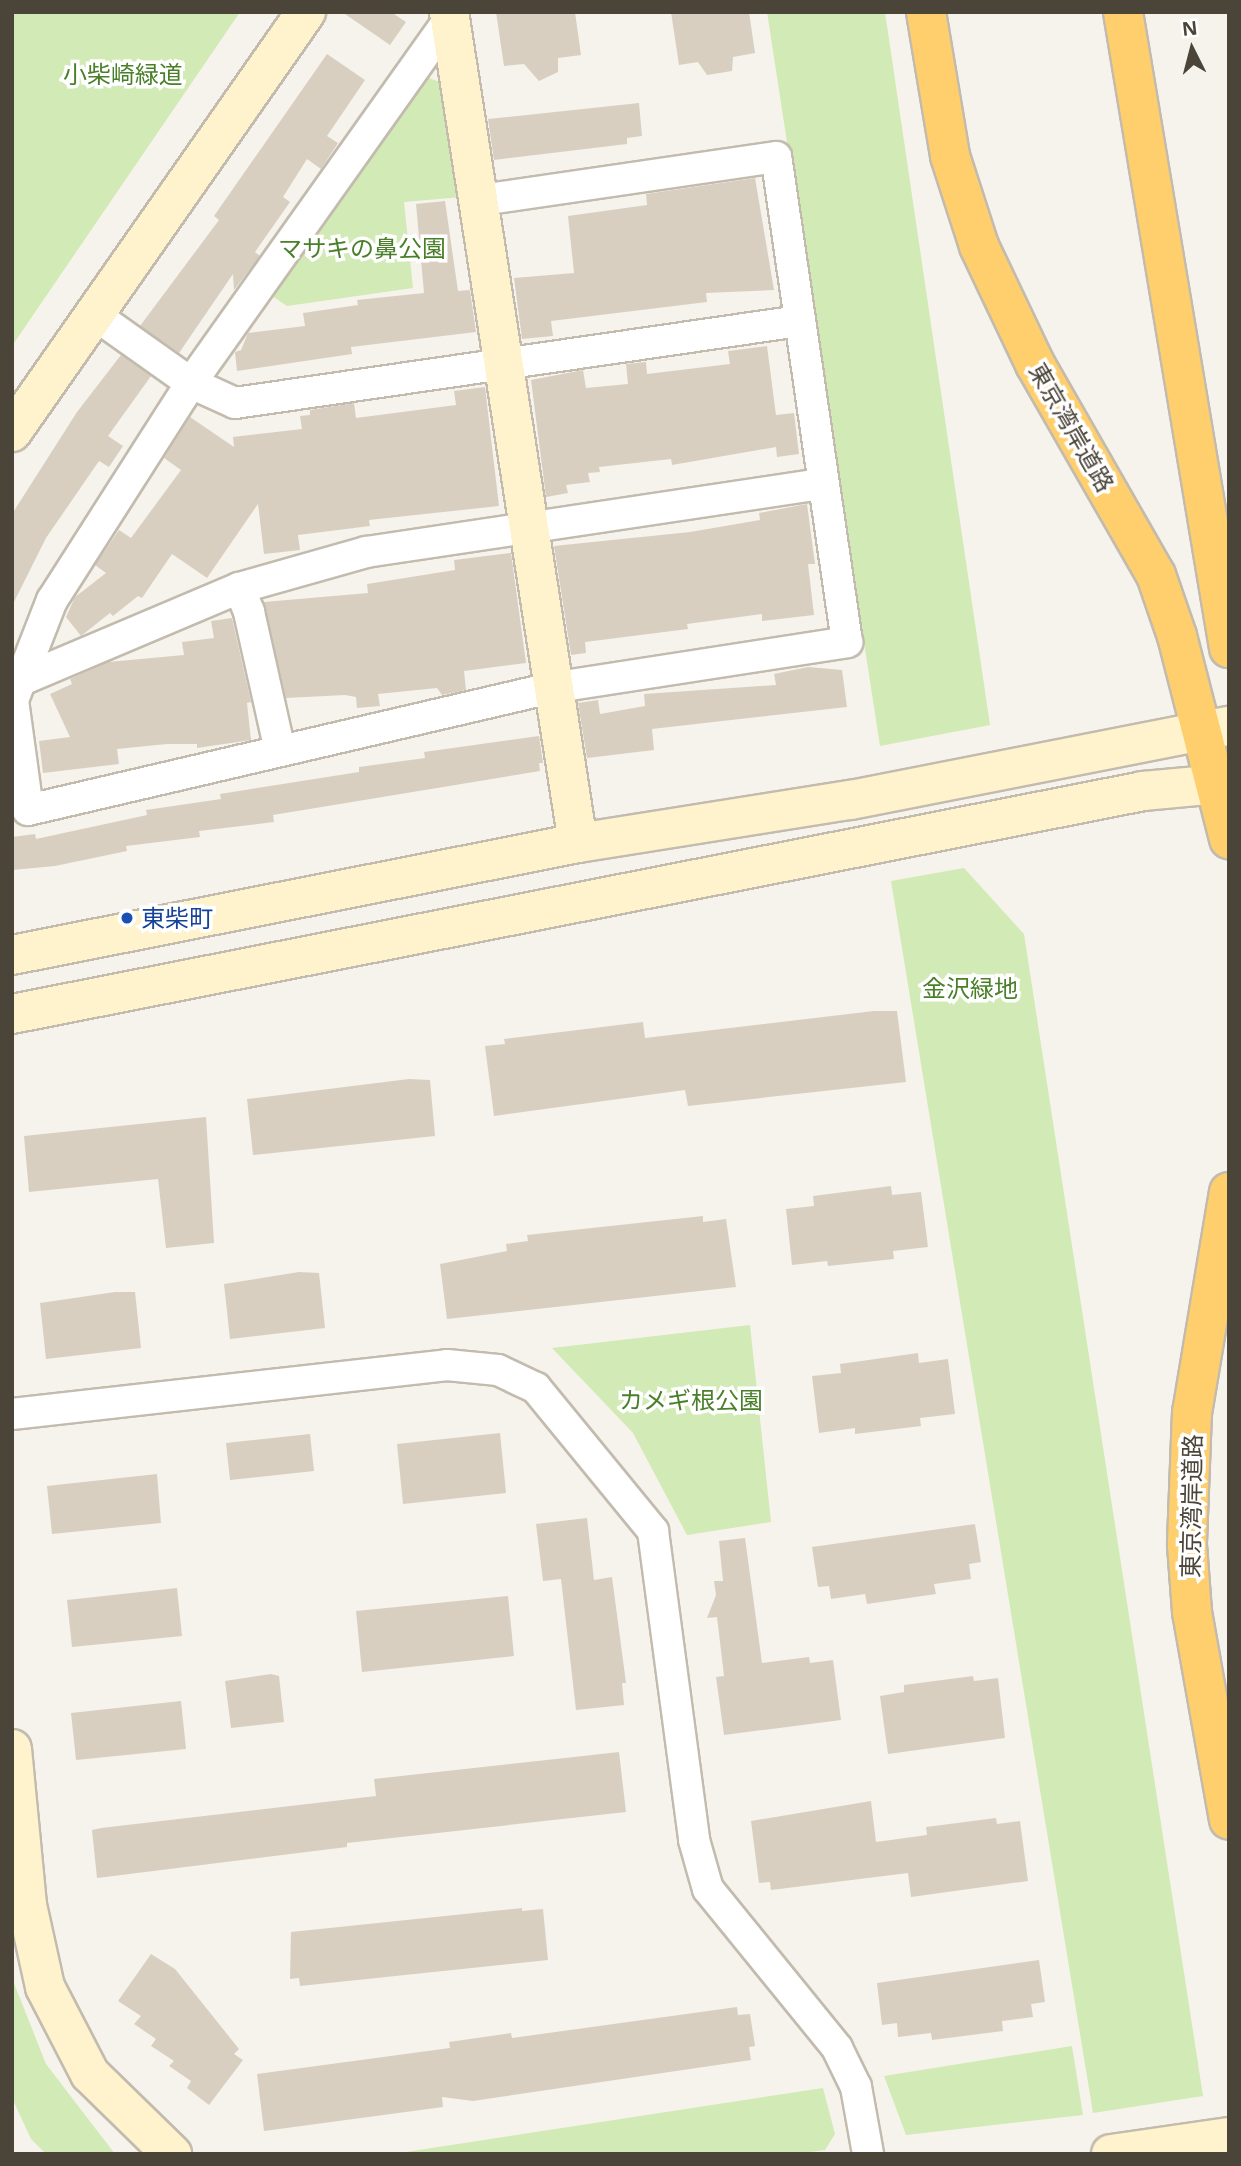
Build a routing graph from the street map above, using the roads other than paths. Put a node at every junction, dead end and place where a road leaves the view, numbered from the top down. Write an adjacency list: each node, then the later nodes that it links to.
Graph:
1 (306, 12): 6 (street)
2 (926, 12): 17 (highway, 東京湾岸道路)
3 (1123, 12): 14 (highway)
4 (449, 16): 5 (street); 9 (street)
5 (481, 200): 7 (street); 8 (street)
6 (95, 315): 9 (street); 10 (street)
7 (799, 321): 8 (street); 11 (street)
8 (501, 364): 9 (street); 12 (street)
9 (191, 383): 15 (street)
10 (12, 432)
11 (822, 484): 12 (street); 16 (street)
12 (526, 527): 13 (street); 16 (street)
13 (239, 587): 15 (street); 18 (street)
14 (1229, 648)
15 (17, 684): 18 (street)
16 (551, 688): 18 (street); 21 (street)
17 (1215, 729): 19 (highway, 東京湾岸道路); 21 (street)
18 (280, 751)
19 (1222, 784): 20 (highway, 東京湾岸道路); 23 (street)
20 (1229, 839)
21 (578, 843): 22 (street)
22 (12, 955)
23 (12, 1014)
24 (1229, 1192): 27 (highway, 東京湾岸道路)
25 (12, 1414): 30 (street)
26 (12, 1749): 29 (street)
27 (1229, 1820)
28 (1229, 2137): 31 (street)
29 (172, 2154)
30 (869, 2154)
31 (1111, 2154)

